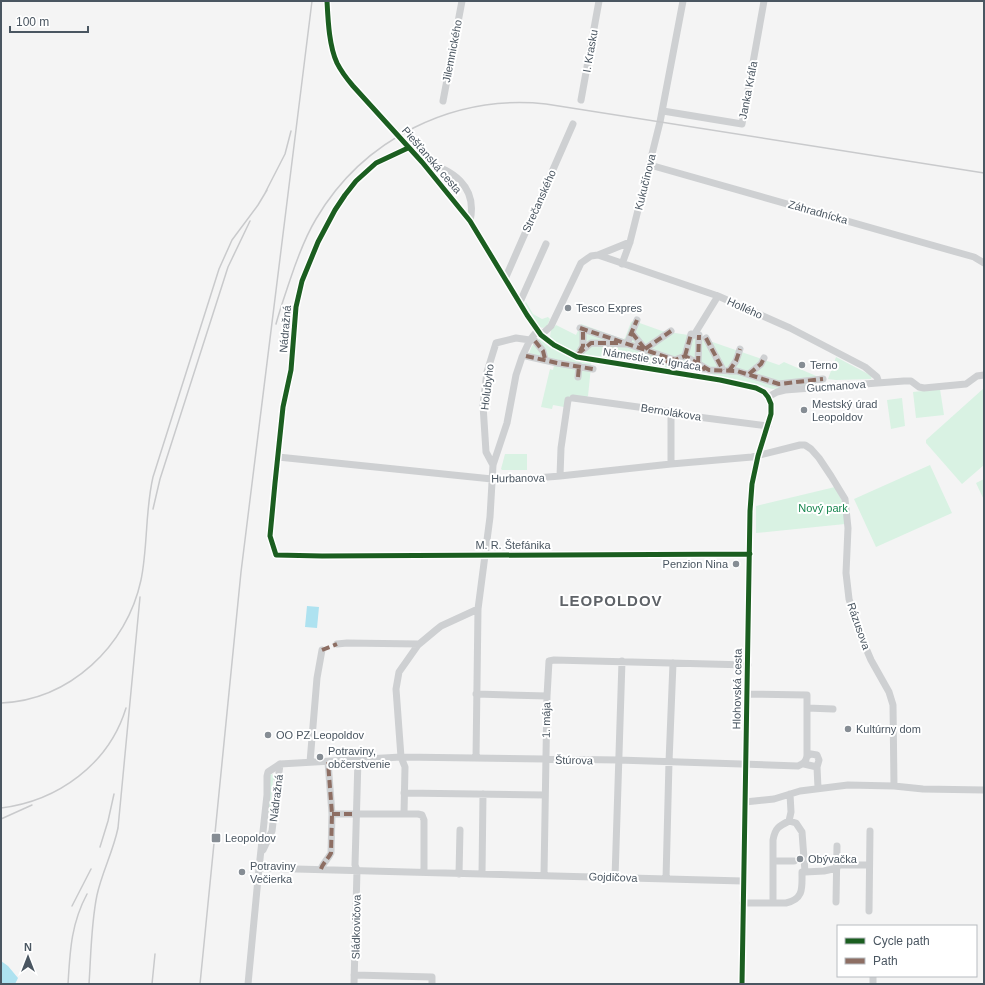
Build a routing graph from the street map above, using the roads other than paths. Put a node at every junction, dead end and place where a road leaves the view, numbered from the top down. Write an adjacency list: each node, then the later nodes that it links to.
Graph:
1 (327, 1): 10 (street, Piešťanská cesta)
2 (462, 1): 7 (street, Jilemnického)
3 (599, 1): 6 (street, I. Krasku)
4 (683, 1): 8 (street)
5 (764, 1): 8 (street, Janka Kráľa)
6 (581, 100)
7 (443, 101)
8 (663, 111): 12 (street, Kukučínova)
9 (572, 124): 19 (street, Strečanského)
10 (408, 148): 11 (street, Piešťanská cesta); 51 (street, Nádražná)
11 (422, 162): 13 (street, Piešťanská cesta); 13 (street, Piešťanská cesta)
12 (650, 165): 14 (street, Kukučínova); 17 (street, Záhradnícka)
13 (470, 221): 19 (street, Piešťanská cesta)
14 (630, 242): 16 (street); 18 (street, Kukučínova)
15 (546, 244): 21 (street)
16 (598, 255): 18 (street, Hollého); 24 (street, Holubyho)
17 (984, 263)
18 (622, 264): 20 (street, Hollého)
19 (505, 279): 21 (street, Piešťanská cesta)
20 (718, 296): 27 (street); 46 (street, Hollého)
21 (520, 302): 24 (street, Piešťanská cesta)
22 (637, 320): 26 (street)
23 (671, 331): 32 (street)
24 (540, 332): 28 (street, Holubyho); 47 (street, Námestie sv. Ignáca)
25 (584, 332): 29 (street); 29 (street); 30 (street)
26 (632, 333): 30 (street); 32 (street)
27 (698, 335): 34 (street); 37 (street); 41 (street)
28 (532, 341): 36 (street); 53 (street, Holubyho); 53 (street, Holubyho)
29 (591, 343): 30 (street)
30 (627, 344): 32 (street)
31 (740, 349): 41 (street)
32 (645, 350): 39 (street)
33 (526, 356): 36 (street)
34 (685, 356): 37 (street); 39 (street)
35 (764, 358): 42 (street)
36 (545, 359): 38 (street)
37 (695, 362): 39 (street); 41 (street)
38 (576, 363): 40 (street); 44 (street)
39 (675, 365)
40 (593, 369)
41 (726, 370): 42 (street)
42 (749, 374): 45 (street)
43 (984, 375): 46 (street, Gucmanova)
44 (578, 377)
45 (823, 379)
46 (879, 383): 47 (street, Gucmanova)
47 (768, 397): 49 (street, Hlohovská cesta)
48 (671, 413): 49 (street, Bernolákova); 52 (street); 54 (street, Bernolákova)
49 (768, 426): 50 (street, Hlohovská cesta)
50 (758, 456): 52 (street, Hurbanova); 56 (street, Hlohovská cesta); 84 (street, Rázusova)
51 (278, 457): 55 (street, Hurbanova); 57 (street, Nádražná)
52 (671, 464): 54 (street, Hurbanova)
53 (493, 465): 55 (street, Holubyho)
54 (560, 476): 55 (street, Hurbanova)
55 (492, 479): 58 (street, Holubyho)
56 (750, 554): 58 (street, M. R. Štefánika); 65 (street, Hlohovská cesta)
57 (276, 555): 58 (street, M. R. Štefánika)
58 (485, 555): 59 (street, Holubyho)
59 (478, 609): 61 (street); 66 (street, Holubyho)
60 (337, 644): 61 (street)
61 (419, 644): 72 (street)
62 (322, 650): 77 (street)
63 (622, 661): 64 (street, 1. mája); 68 (street, 1. mája); 76 (street)
64 (673, 663): 65 (street, 1. mája); 79 (street)
65 (748, 665): 67 (street, Hlohovská cesta)
66 (476, 694): 68 (street); 73 (street, Holubyho)
67 (747, 694): 69 (street, Hlohovská cesta); 81 (street, Hlohovská cesta)
68 (547, 696): 75 (street, 1. mája)
69 (807, 708): 70 (street); 71 (street, Hlohovská cesta)
70 (833, 709)
71 (807, 756): 82 (street, Hlohovská cesta); 83 (street)
72 (401, 757): 73 (street, Štúrova); 74 (street, Štúrova); 87 (street)
73 (476, 758): 75 (street, Štúrova)
74 (358, 759): 78 (street, Štúrova); 93 (street)
75 (545, 760): 76 (street, Štúrova); 90 (street, 1. mája)
76 (618, 760): 79 (street, Štúrova); 112 (street)
77 (310, 762): 78 (street, Štúrova); 80 (street, Štúrova)
78 (328, 762): 92 (street)
79 (669, 762): 81 (street, Štúrova); 113 (street)
80 (280, 764): 99 (street, Nádražná); 99 (street, Nádražná)
81 (746, 764): 82 (street); 91 (street, Hlohovská cesta)
82 (804, 764): 83 (street)
83 (817, 766): 85 (street)
84 (894, 786): 85 (street); 86 (street)
85 (818, 788): 89 (street)
86 (984, 790)
87 (404, 793): 88 (street); 94 (street)
88 (483, 794): 90 (street); 110 (street)
89 (790, 794): 91 (street); 95 (street)
90 (545, 795): 111 (street, 1. mája)
91 (745, 802): 114 (street, Hlohovská cesta)
92 (332, 814): 93 (street); 105 (street)
93 (356, 814): 94 (street); 106 (street)
94 (404, 814): 107 (street)
95 (789, 821): 100 (street); 108 (street)
96 (460, 830): 109 (street)
97 (870, 831): 102 (street)
98 (837, 846): 103 (street)
99 (260, 858): 104 (street, Nádražná)
100 (773, 861): 101 (street); 117 (street)
101 (794, 861)
102 (869, 865): 103 (street); 118 (street)
103 (837, 866): 108 (street); 115 (street)
104 (259, 868): 105 (street, Gojdičova); 120 (street, Nádražná)
105 (321, 869): 106 (street, Gojdičova)
106 (357, 870): 107 (street, Gojdičova); 119 (street, Sládkovičova)
107 (424, 872): 109 (street, Gojdičova)
108 (805, 872): 117 (street)
109 (459, 874): 110 (street, Gojdičova)
110 (482, 874): 111 (street, Gojdičova)
111 (544, 875): 112 (street, Gojdičova)
112 (615, 878): 113 (street, Gojdičova)
113 (666, 879): 114 (street, Gojdičova)
114 (743, 881): 116 (street, Hlohovská cesta)
115 (836, 902)
116 (743, 903): 117 (street); 123 (street, Hlohovská cesta)
117 (773, 903)
118 (869, 911)
119 (354, 975): 121 (street, Sládkovičova); 122 (street)
120 (248, 984)
121 (354, 984)
122 (432, 984)
123 (742, 984)

